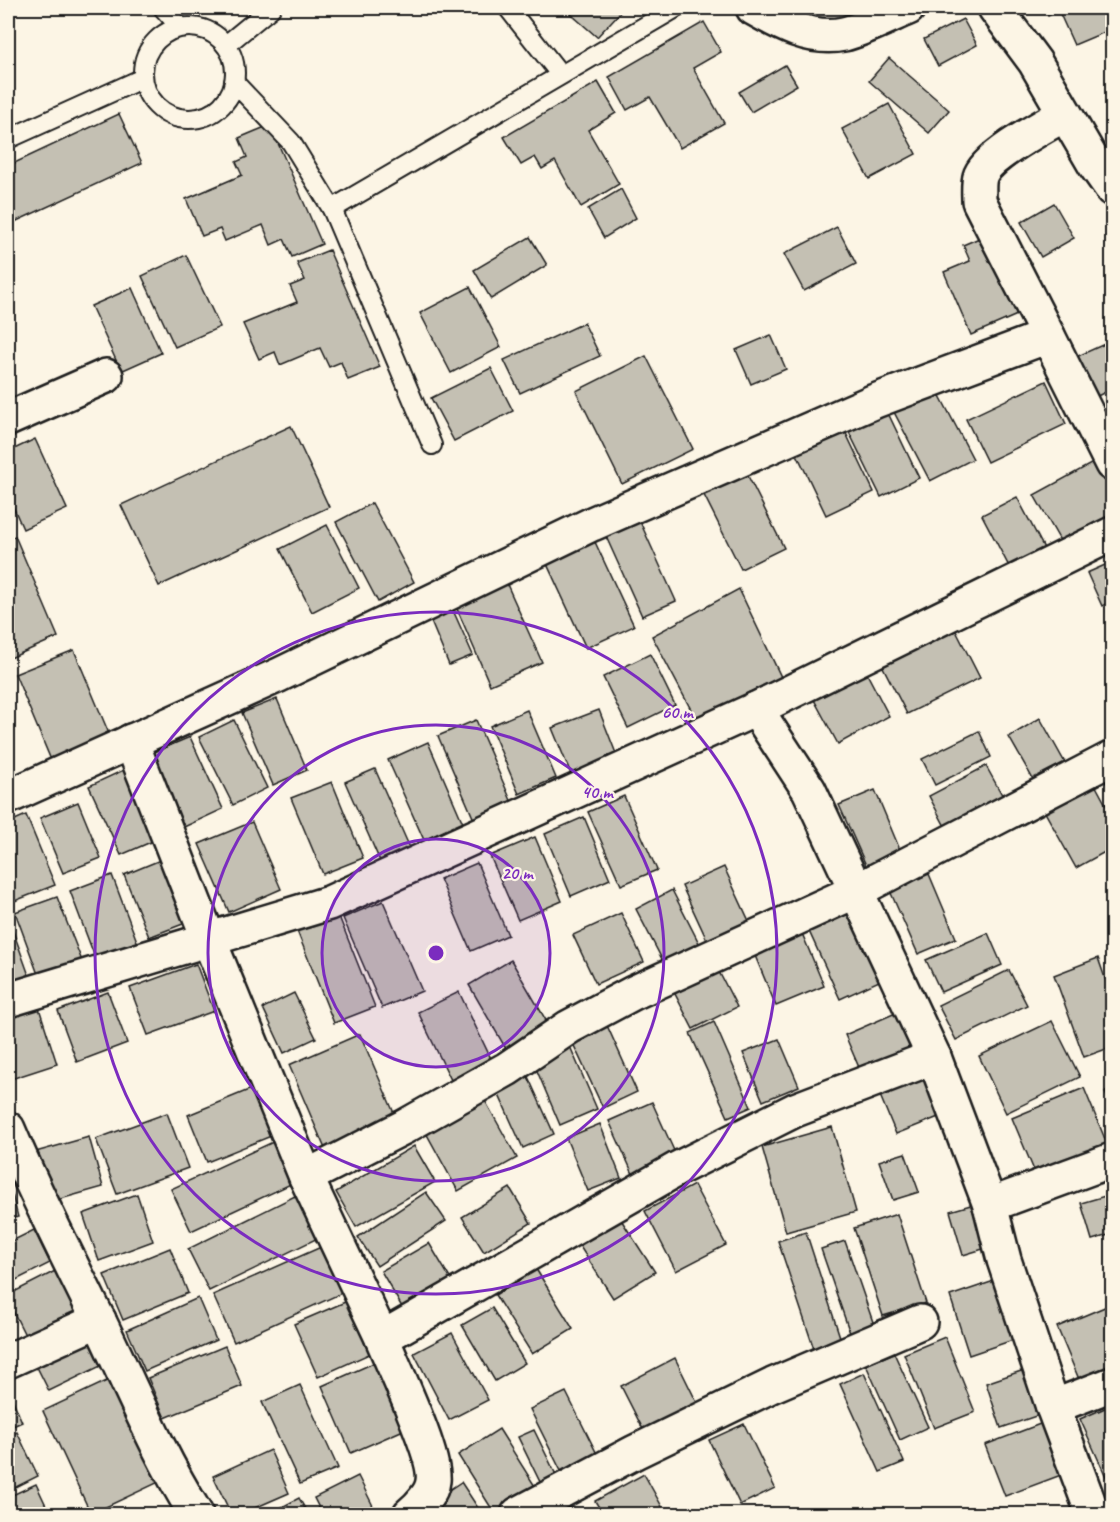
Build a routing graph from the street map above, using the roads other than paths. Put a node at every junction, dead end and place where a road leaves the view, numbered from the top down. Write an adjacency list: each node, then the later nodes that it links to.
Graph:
1 (163, 8): 8 (lane)
2 (271, 8): 9 (lane)
3 (508, 8): 10 (lane)
4 (676, 8): 10 (lane)
5 (753, 8): 6 (street)
6 (908, 8)
7 (995, 8): 13 (street)
8 (180, 27): 9 (lane); 11 (lane)
9 (226, 45): 12 (lane)
10 (560, 74): 16 (lane)
11 (143, 78): 12 (lane); 14 (lane)
12 (234, 82): 16 (lane)
13 (1065, 114): 15 (street); 17 (street)
14 (8, 139)
15 (1113, 189)
16 (332, 209): 20 (lane)
17 (1048, 336): 21 (street); 24 (street)
18 (106, 376): 19 (street)
19 (8, 419)
20 (432, 445)
21 (1113, 464)
22 (1113, 534): 23 (street)
23 (756, 709): 27 (street); 28 (street)
24 (131, 741): 26 (street); 28 (street)
25 (1113, 758): 27 (street)
26 (8, 797)
27 (856, 891): 30 (street); 33 (street)
28 (209, 940): 29 (street); 33 (street)
29 (8, 1000)
30 (934, 1057): 34 (street); 37 (street)
31 (8, 1129): 35 (street)
32 (1113, 1160): 34 (street)
33 (306, 1177): 37 (street)
34 (990, 1206): 40 (street)
35 (99, 1320): 38 (street); 41 (street)
36 (920, 1322): 43 (street)
37 (382, 1338): 42 (street)
38 (8, 1361)
39 (1113, 1384): 40 (street)
40 (1053, 1407): 44 (street)
41 (196, 1515)
42 (410, 1515)
43 (518, 1515)
44 (1093, 1515)

